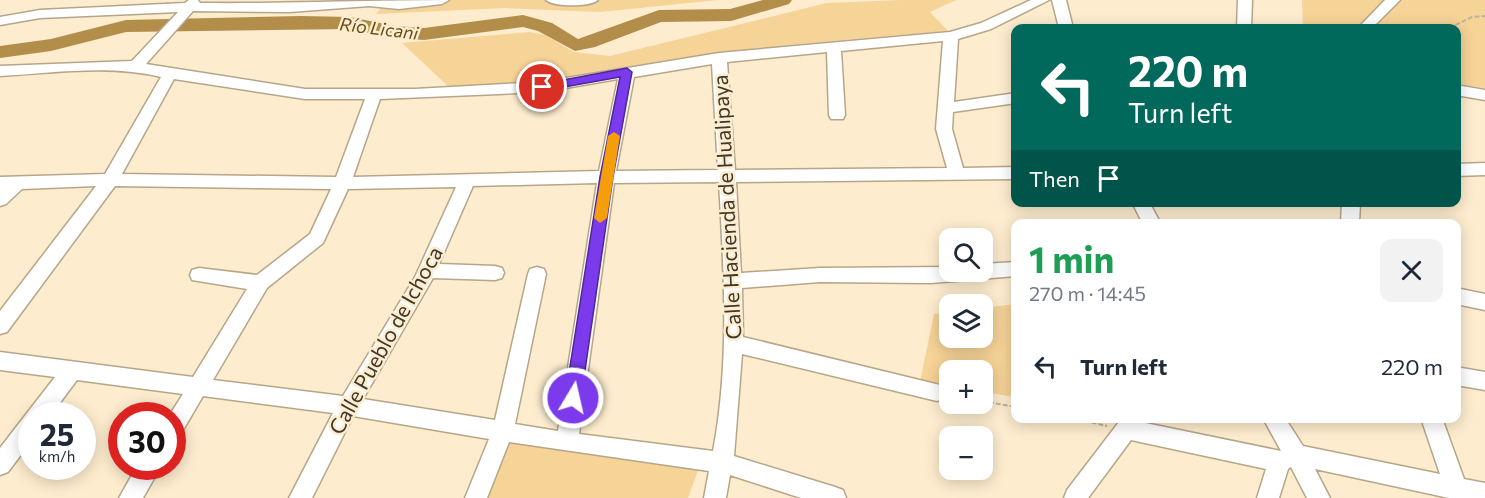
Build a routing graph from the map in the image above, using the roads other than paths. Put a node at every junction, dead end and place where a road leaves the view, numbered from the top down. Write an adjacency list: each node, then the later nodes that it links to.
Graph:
1 (442, 0): 8 (street)
2 (553, 0): 3 (street)
3 (591, 0)
4 (1042, 0): 13 (street)
5 (1059, 0): 10 (street)
6 (1245, 0): 11 (street)
7 (1393, 0): 12 (street)
8 (193, 4): 9 (street); 16 (street)
9 (0, 21)
10 (1065, 24)
11 (1244, 24)
12 (1369, 24)
13 (951, 36): 14 (street); 25 (street)
14 (834, 47): 15 (street); 26 (street)
15 (719, 58): 18 (street); 32 (street, Calle Hacienda de Hualipaya)
16 (136, 66): 17 (street); 19 (street)
17 (7, 70): 20 (street)
18 (627, 72): 22 (street); 31 (street)
19 (170, 74): 22 (street); 33 (street)
20 (0, 87)
21 (1461, 91): 23 (street)
22 (374, 94): 37 (street)
23 (1485, 95)
24 (1011, 99): 25 (street)
25 (945, 108): 30 (street)
26 (837, 115)
27 (1485, 169): 28 (street)
28 (1461, 170)
29 (1011, 173): 30 (street)
30 (957, 174): 32 (street)
31 (606, 177): 32 (street); 34 (street); 63 (street)
32 (725, 177): 44 (street, Calle Hacienda de Hualipaya)
33 (110, 180): 35 (street); 37 (street); 48 (street)
34 (467, 180): 37 (street); 40 (street, Calle Pueblo de Ichoca)
35 (18, 182): 36 (street); 38 (street)
36 (0, 183)
37 (342, 183): 45 (street)
38 (0, 200)
39 (1011, 269): 44 (street)
40 (427, 271): 41 (street); 57 (street, Calle Pueblo de Ichoca)
41 (495, 273)
42 (537, 274): 61 (street)
43 (199, 275): 45 (street)
44 (733, 281): 49 (street, Calle Hacienda de Hualipaya)
45 (260, 283): 54 (street)
46 (1461, 297): 47 (street)
47 (1485, 302)
48 (0, 326)
49 (732, 343): 55 (street); 65 (street, Calle Hacienda de Hualipaya)
50 (0, 361): 51 (street)
51 (73, 369): 54 (street); 56 (street)
52 (1461, 377): 53 (street)
53 (1485, 381)
54 (201, 385): 57 (street); 58 (street)
55 (937, 392)
56 (48, 402)
57 (348, 406): 61 (street); 71 (street, Calle Pueblo de Ichoca)
58 (186, 408)
59 (1275, 423): 64 (street)
60 (1433, 423): 68 (street)
61 (503, 431): 63 (street); 72 (street)
62 (18, 441): 66 (street)
63 (567, 442): 65 (street)
64 (1288, 458): 68 (street); 75 (street); 76 (street); 77 (street)
65 (723, 463): 73 (street, Calle Hacienda de Hualipaya); 74 (street)
66 (0, 465)
67 (141, 480): 70 (street)
68 (1457, 493): 69 (street)
69 (1485, 494)
70 (130, 498)
71 (300, 498)
72 (476, 498)
73 (715, 498)
74 (835, 498)
75 (1075, 498)
76 (1268, 498)
77 (1319, 498)

